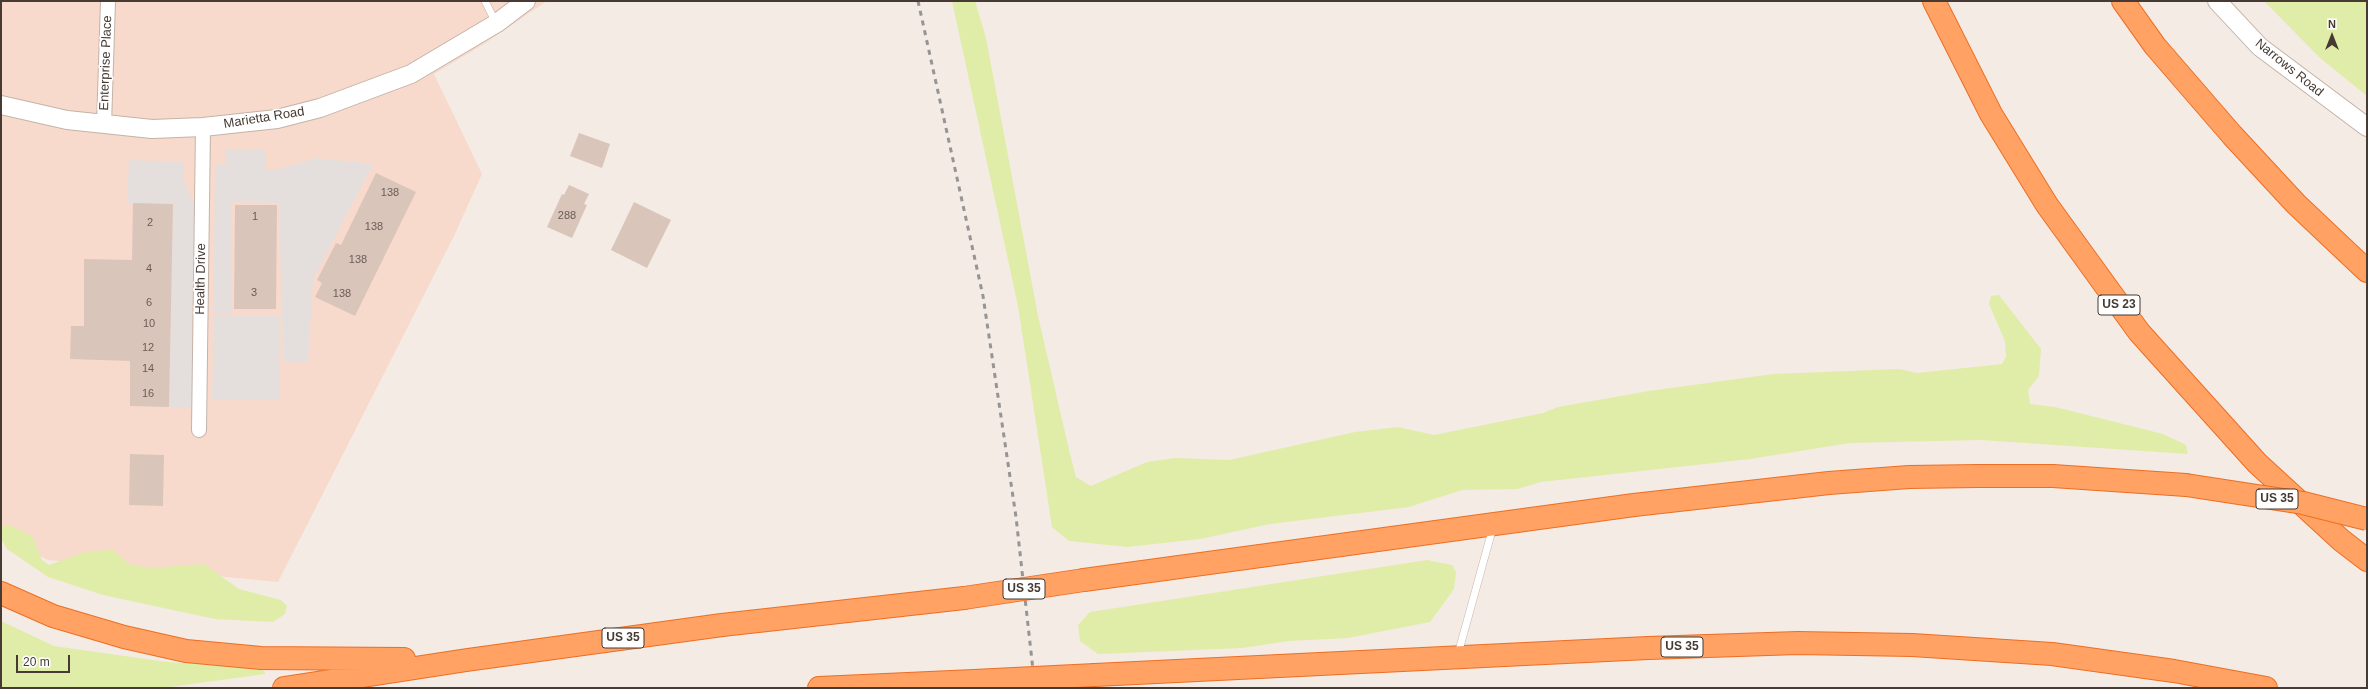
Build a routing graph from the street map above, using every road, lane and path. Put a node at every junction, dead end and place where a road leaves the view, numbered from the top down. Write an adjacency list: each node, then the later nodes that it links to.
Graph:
1 (108, 1): 9 (street, Enterprise Place)
2 (485, 1): 7 (lane)
3 (526, 1): 7 (street, Marietta Road)
4 (1934, 1): 16 (highway, US 23)
5 (2123, 1): 12 (highway)
6 (2217, 1): 11 (street, Narrows Road)
7 (497, 23): 10 (street, Marietta Road)
8 (1, 105): 9 (street, Marietta Road)
9 (104, 125): 10 (street, Marietta Road)
10 (203, 127): 13 (street, Health Drive)
11 (2367, 127)
12 (2367, 271)
13 (199, 430)
14 (2367, 519): 15 (highway, US 35, bridge)
15 (1494, 525): 18 (lane); 19 (highway, US 35, bridge)
16 (2367, 560)
17 (1, 592): 19 (highway)
18 (1457, 656): 21 (highway, US 35, bridge); 22 (highway, US 35)
19 (467, 660): 20 (highway, US 35)
20 (284, 688)
21 (819, 688)
22 (2266, 688)

